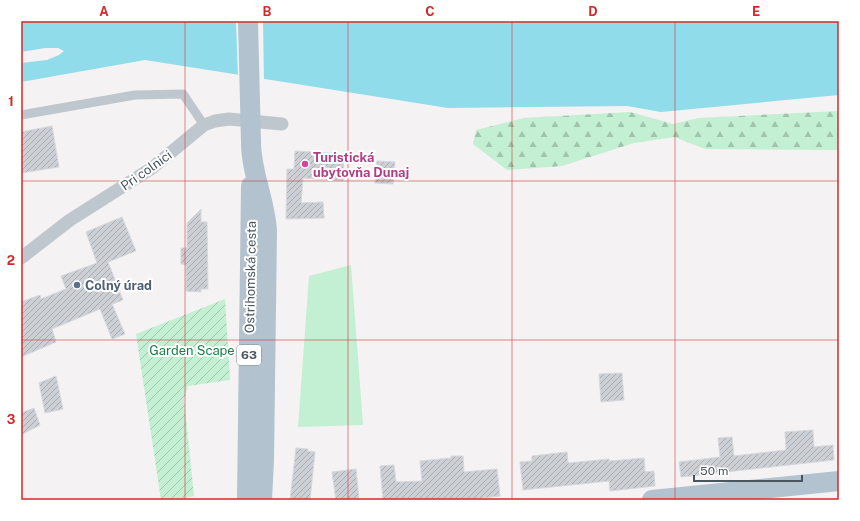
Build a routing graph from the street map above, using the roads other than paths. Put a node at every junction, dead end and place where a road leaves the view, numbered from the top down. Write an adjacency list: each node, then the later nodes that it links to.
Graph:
1 (248, 21): 5 (main road, 63, bridge)
2 (21, 115): 4 (street)
3 (282, 124): 4 (street, Pri colnici)
4 (204, 125): 6 (street, Pri colnici)
5 (251, 146): 8 (main road, Ostrihomská cesta / 63); 9 (main road, 63)
6 (21, 258)
7 (839, 481): 10 (main road)
8 (247, 500)
9 (262, 500)
10 (652, 500)

